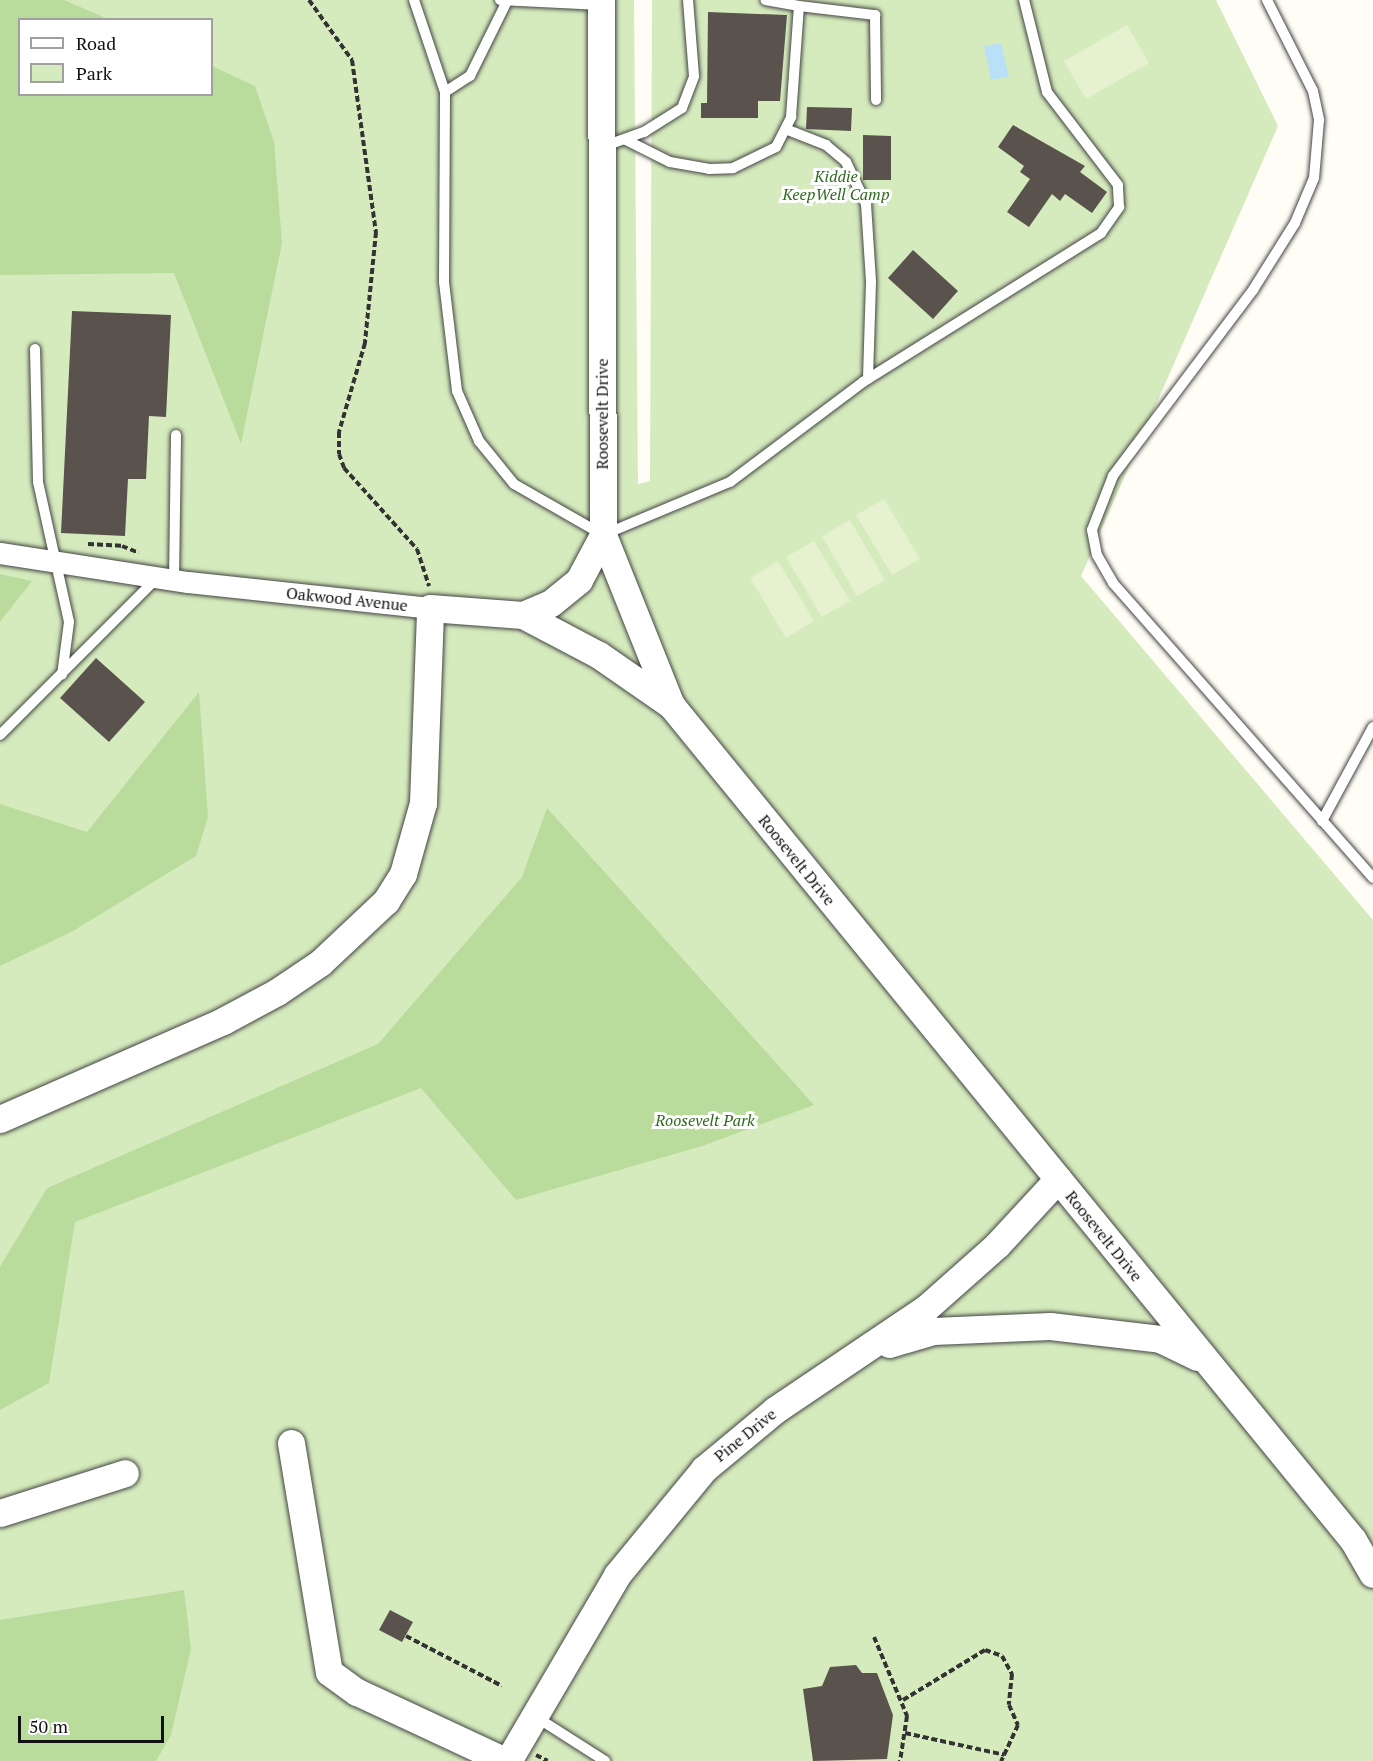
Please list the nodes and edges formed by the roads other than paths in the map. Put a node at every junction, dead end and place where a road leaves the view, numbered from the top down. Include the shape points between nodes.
1 (414, 0) edge
2 (688, 0) edge
3 (766, 0) edge
4 (1024, 0) edge
5 (1267, 0) edge
6 (504, 1) edge
7 (601, 3) edge
8 (799, 6) junction
9 (445, 92) junction
10 (876, 100) dead end
11 (788, 130) junction
12 (614, 144) junction
13 (35, 349) dead end
14 (868, 379) junction
15 (176, 435) dead end
16 (603, 535) junction
17 (0, 553) edge
18 (56, 561) junction
19 (166, 579) junction
20 (429, 596) junction
21 (523, 615) junction
22 (62, 675) junction
23 (670, 705) junction
24 (1373, 727) edge
25 (0, 735) edge
26 (1322, 821) junction
27 (1373, 878) edge
28 (0, 1119) edge
29 (1058, 1179) junction
30 (857, 1357) junction
31 (1206, 1364) junction
32 (291, 1443) dead end
33 (125, 1473) dead end
34 (0, 1513) edge
35 (1373, 1574) edge
36 (533, 1715) junction
37 (506, 1761) edge
38 (605, 1761) edge

1 - 9 lane
2 - 12 lane via 694,48 689,94 667,120
3 - 8 lane
4 - 14 lane via 1047,92 1118,185 1119,207 1101,233
5 - 26 lane via 1313,91 1318,120 1314,178 1295,223 1253,290 1113,476 1092,530 1097,555 1113,583
6 - 7 lane
6 - 9 lane via 470,76
7 - 12 street, Roosevelt Drive
8 - 10 lane via 875,15
8 - 11 lane
9 - 16 lane via 444,282 457,391 479,441 514,484
11 - 12 lane via 776,147 755,160 721,169 670,162
11 - 14 lane via 826,145 846,162 866,204 872,282
12 - 16 street, Roosevelt Drive
13 - 18 lane via 38,482
14 - 16 lane via 730,482
15 - 19 lane
16 - 21 street via 579,580 551,603
16 - 23 street, Roosevelt Drive
17 - 18 street, Oakwood Avenue
18 - 19 street, Oakwood Avenue
18 - 22 lane via 69,622
19 - 20 street, Oakwood Avenue
19 - 22 lane
20 - 21 street, Oakwood Avenue
20 - 28 street via 423,803 403,874 386,901 355,933 277,992 222,1021
21 - 23 street, Oakwood Avenue via 599,655
22 - 25 lane
23 - 29 street, Roosevelt Drive
24 - 26 lane
26 - 27 lane
29 - 30 street, Pine Drive via 965,1275
29 - 31 street, Roosevelt Drive
30 - 31 street via 933,1330 1019,1325 1160,1339
30 - 36 street, Pine Drive via 738,1438 674,1502 598,1603
31 - 35 street, Roosevelt Drive via 1353,1540
32 - 37 street via 329,1672 357,1692
33 - 34 street
36 - 37 street, Pine Drive
36 - 38 lane

